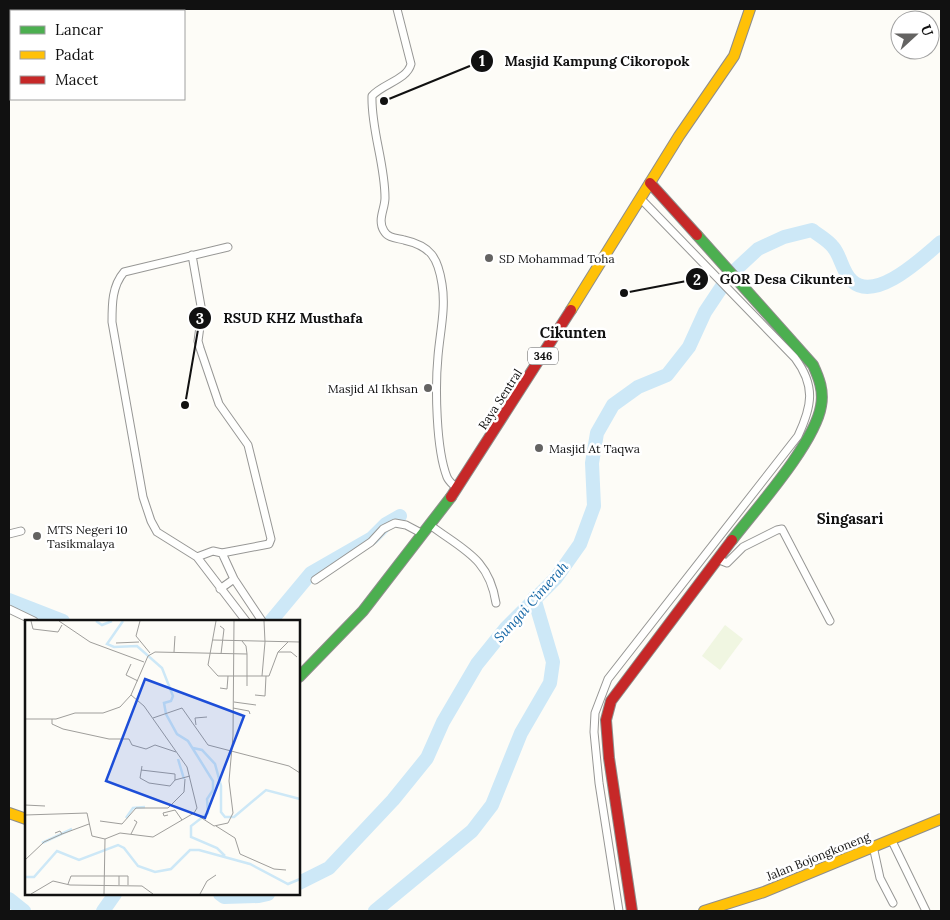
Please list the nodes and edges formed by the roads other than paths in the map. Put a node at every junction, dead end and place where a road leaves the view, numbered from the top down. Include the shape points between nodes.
1 (397, 9) edge
2 (750, 9) edge
3 (650, 183) junction
4 (641, 199) junction
5 (228, 247) dead end
6 (192, 254) junction
7 (736, 278) junction
8 (727, 287) junction
9 (772, 478) junction
10 (456, 489) junction
11 (430, 525) junction
12 (21, 531) dead end
13 (9, 534) edge
14 (423, 534) junction
15 (222, 553) junction
16 (197, 557) junction
17 (717, 558) junction
18 (234, 579) junction
19 (315, 580) dead end
20 (684, 581) junction
21 (220, 589) junction
22 (693, 590) junction
23 (496, 603) dead end
24 (9, 609) edge
25 (32, 620) edge
26 (245, 620) edge
27 (261, 620) edge
28 (830, 621) dead end
29 (300, 674) edge
30 (9, 813) edge
31 (25, 819) edge
32 (941, 820) edge
33 (618, 824) junction
34 (605, 825) junction
35 (891, 839) junction
36 (873, 846) junction
37 (893, 903) dead end
38 (619, 911) edge
39 (632, 911) edge
40 (704, 911) edge
41 (926, 911) edge

1 - 10 street via 410,68 372,96 385,198 381,222 382,229 389,236 428,248 442,282 438,422 447,478
2 - 3 main road, Raya Sentral / 346 via 734,56
3 - 4 main road, Raya Sentral / 346
3 - 7 main road
4 - 8 street
4 - 10 main road, Raya Sentral / 346
5 - 6 street
6 - 15 street via 202,312 198,341 219,404 248,445 271,538 269,544
6 - 16 street via 124,272 117,280 112,322 143,497 151,520 157,532
7 - 8 street
7 - 9 main road via 813,365 823,392 818,421 803,447
8 - 9 street via 803,369 811,398 808,416
9 - 17 main road
9 - 20 street
10 - 11 main road, Raya Sentral / 346
11 - 14 main road, Raya Sentral / 346
11 - 23 street via 486,570
12 - 13 street
14 - 19 street via 396,523 383,529 371,542
14 - 29 main road, Raya Sentral / 346 via 363,611
15 - 16 street via 213,551
15 - 18 street
16 - 21 street
17 - 22 main road
17 - 28 street via 727,563 743,547 782,529
18 - 21 street
18 - 27 street
20 - 22 street
20 - 34 street via 608,679 601,694 594,732
21 - 26 street
22 - 33 main road via 611,701 606,720
24 - 25 street
30 - 31 main road
32 - 35 main road, Jalan Bojongkoneng
33 - 34 street
33 - 39 main road
34 - 38 street
35 - 36 main road, Jalan Bojongkoneng
35 - 41 street
36 - 37 street via 880,878
36 - 40 main road, Jalan Bojongkoneng via 755,895

